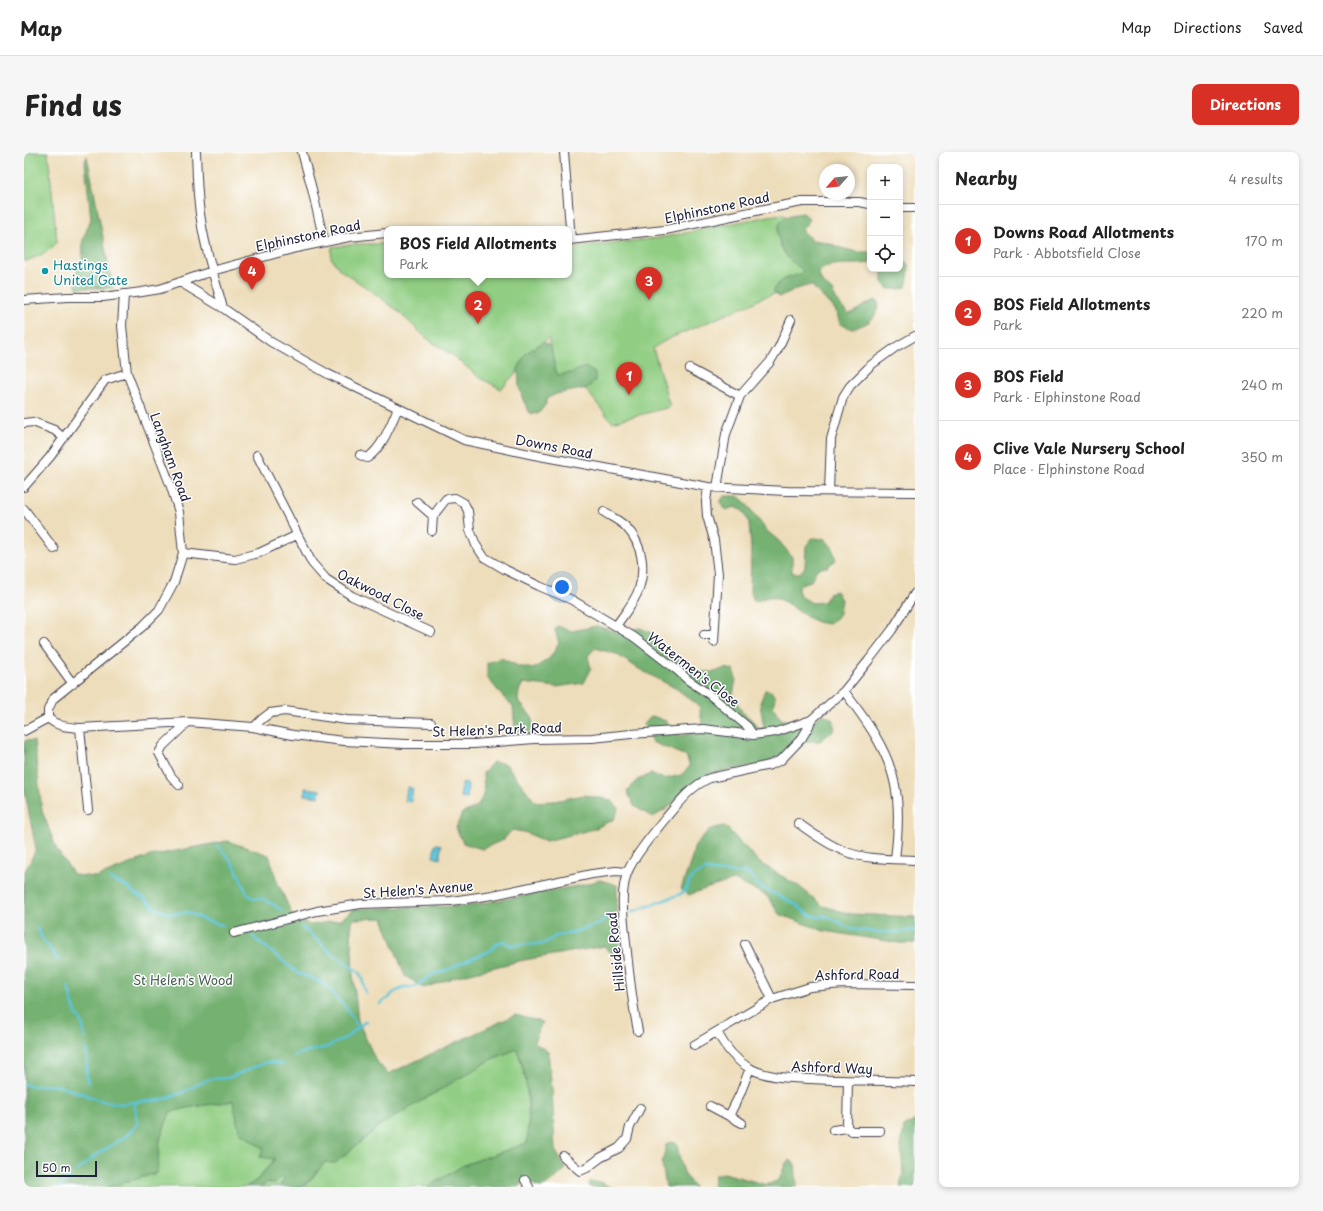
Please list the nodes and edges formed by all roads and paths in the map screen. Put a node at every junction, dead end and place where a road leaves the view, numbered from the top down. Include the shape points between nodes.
1 (196, 152) edge
2 (302, 152) edge
3 (564, 152) edge
4 (867, 203) edge
5 (903, 208) edge
6 (915, 208) edge
7 (569, 226) edge
8 (384, 233) edge
9 (572, 240) edge
10 (324, 241) junction
11 (212, 271) junction
12 (180, 282) junction
13 (124, 294) junction
14 (24, 300) edge
15 (223, 308) junction
16 (791, 320) dead end
17 (915, 336) edge
18 (700, 364) dead end
19 (690, 369) dead end
20 (127, 373) junction
21 (698, 373) junction
22 (740, 396) junction
23 (398, 408) junction
24 (24, 423) edge
25 (64, 438) junction
26 (257, 455) dead end
27 (360, 455) dead end
28 (24, 487) edge
29 (708, 487) junction
30 (717, 488) junction
31 (829, 491) junction
32 (915, 492) edge
33 (417, 502) dead end
34 (24, 509) edge
35 (604, 512) dead end
36 (433, 516) junction
37 (432, 531) dead end
38 (297, 535) junction
39 (54, 548) dead end
40 (183, 553) junction
41 (915, 593) edge
42 (616, 626) junction
43 (431, 632) dead end
44 (704, 635) dead end
45 (44, 644) dead end
46 (73, 684) junction
47 (844, 691) junction
48 (48, 718) junction
49 (811, 720) junction
50 (188, 722) junction
51 (431, 723) dead end
52 (254, 727) junction
53 (80, 728) junction
54 (24, 731) edge
55 (753, 735) junction
56 (179, 785) dead end
57 (88, 810) dead end
58 (798, 824) dead end
59 (896, 859) junction
60 (915, 860) edge
61 (628, 872) junction
62 (234, 933) dead end
63 (745, 944) dead end
64 (915, 985) edge
65 (772, 999) junction
66 (638, 1031) dead end
67 (716, 1032) junction
68 (694, 1045) dead end
69 (750, 1068) junction
70 (848, 1081) junction
71 (915, 1082) edge
72 (710, 1106) dead end
73 (640, 1108) dead end
74 (729, 1116) junction
75 (742, 1122) dead end
76 (847, 1128) junction
77 (833, 1130) dead end
78 (880, 1131) dead end
79 (563, 1156) dead end

1 - 11 street via 196,185
2 - 10 street
3 - 7 street
4 - 9 street, Elphinstone Road via 802,202 665,230
5 - 6 street
8 - 10 street, Elphinstone Road
10 - 11 street, Elphinstone Road
11 - 12 street, Elphinstone Road
11 - 15 street
12 - 13 street, Elphinstone Road via 160,289
12 - 15 street, Downs Road
13 - 14 street, Elphinstone Road
13 - 20 street, Langham Road via 122,326
15 - 23 street, Downs Road via 271,342 328,374
16 - 22 street via 770,362
17 - 31 street via 870,365 843,397 831,439
18 - 21 street
19 - 21 street
20 - 25 street via 105,380
20 - 40 street, Langham Road via 179,512
21 - 22 street
22 - 30 street via 726,434
23 - 27 street via 374,453 367,458
23 - 29 street, Downs Road via 464,440
24 - 25 street via 34,422 54,430
25 - 28 street
26 - 38 street, Oakwood Close
29 - 30 street, Downs Road
29 - 44 street via 707,516 714,540 718,574 717,614 714,638
30 - 31 street, Downs Road
31 - 32 street, Downs Road
33 - 36 street
34 - 39 street
35 - 42 street via 627,528 636,541 642,558 643,571 639,589
36 - 37 street
36 - 42 street, Watermen's Close via 446,499 455,498 464,503 468,511 470,530 476,546 484,557 572,600
38 - 40 street via 259,553 234,559
38 - 43 street, Oakwood Close via 312,563 326,579 352,596
40 - 46 street, Langham Road via 174,582 159,610
41 - 47 street, St Helen's Park Road via 887,636
42 - 55 street, Watermen's Close via 710,694 748,727
45 - 46 street
46 - 48 street, Langham Road via 53,699 48,710
47 - 49 street, St Helen's Park Road
47 - 59 street via 870,726 886,755 895,785 898,811
48 - 53 street, St Helen's Park Road via 54,724
48 - 54 street
49 - 55 street, St Helen's Park Road via 776,732
49 - 61 street via 802,738 781,760 770,765 710,778 693,787 652,835
50 - 52 street, St Helen's Park Road
50 - 53 street, St Helen's Park Road
50 - 56 street via 163,746 160,753 171,776
51 - 52 street via 347,720 285,712 270,713
52 - 55 street, St Helen's Park Road via 344,741 406,744 474,744 703,729
53 - 57 street
58 - 59 street via 845,852
59 - 60 street
61 - 62 street, St Helen's Avenue via 592,874 493,895 451,901 361,904 317,911
61 - 66 street, Hillside Road via 622,902 623,918 632,1005
63 - 65 street
64 - 65 street, Ashford Road via 836,984 810,988
65 - 67 street, Ashford Road
67 - 68 street, Ashford Road
67 - 69 street, Ashford Way via 726,1049
69 - 70 street, Ashford Way via 770,1076
69 - 74 street
70 - 71 street, Ashford Way
70 - 76 street
72 - 74 street
73 - 79 street via 627,1139 619,1148 587,1168 580,1171
74 - 75 street
76 - 77 street
76 - 78 street via 852,1131

